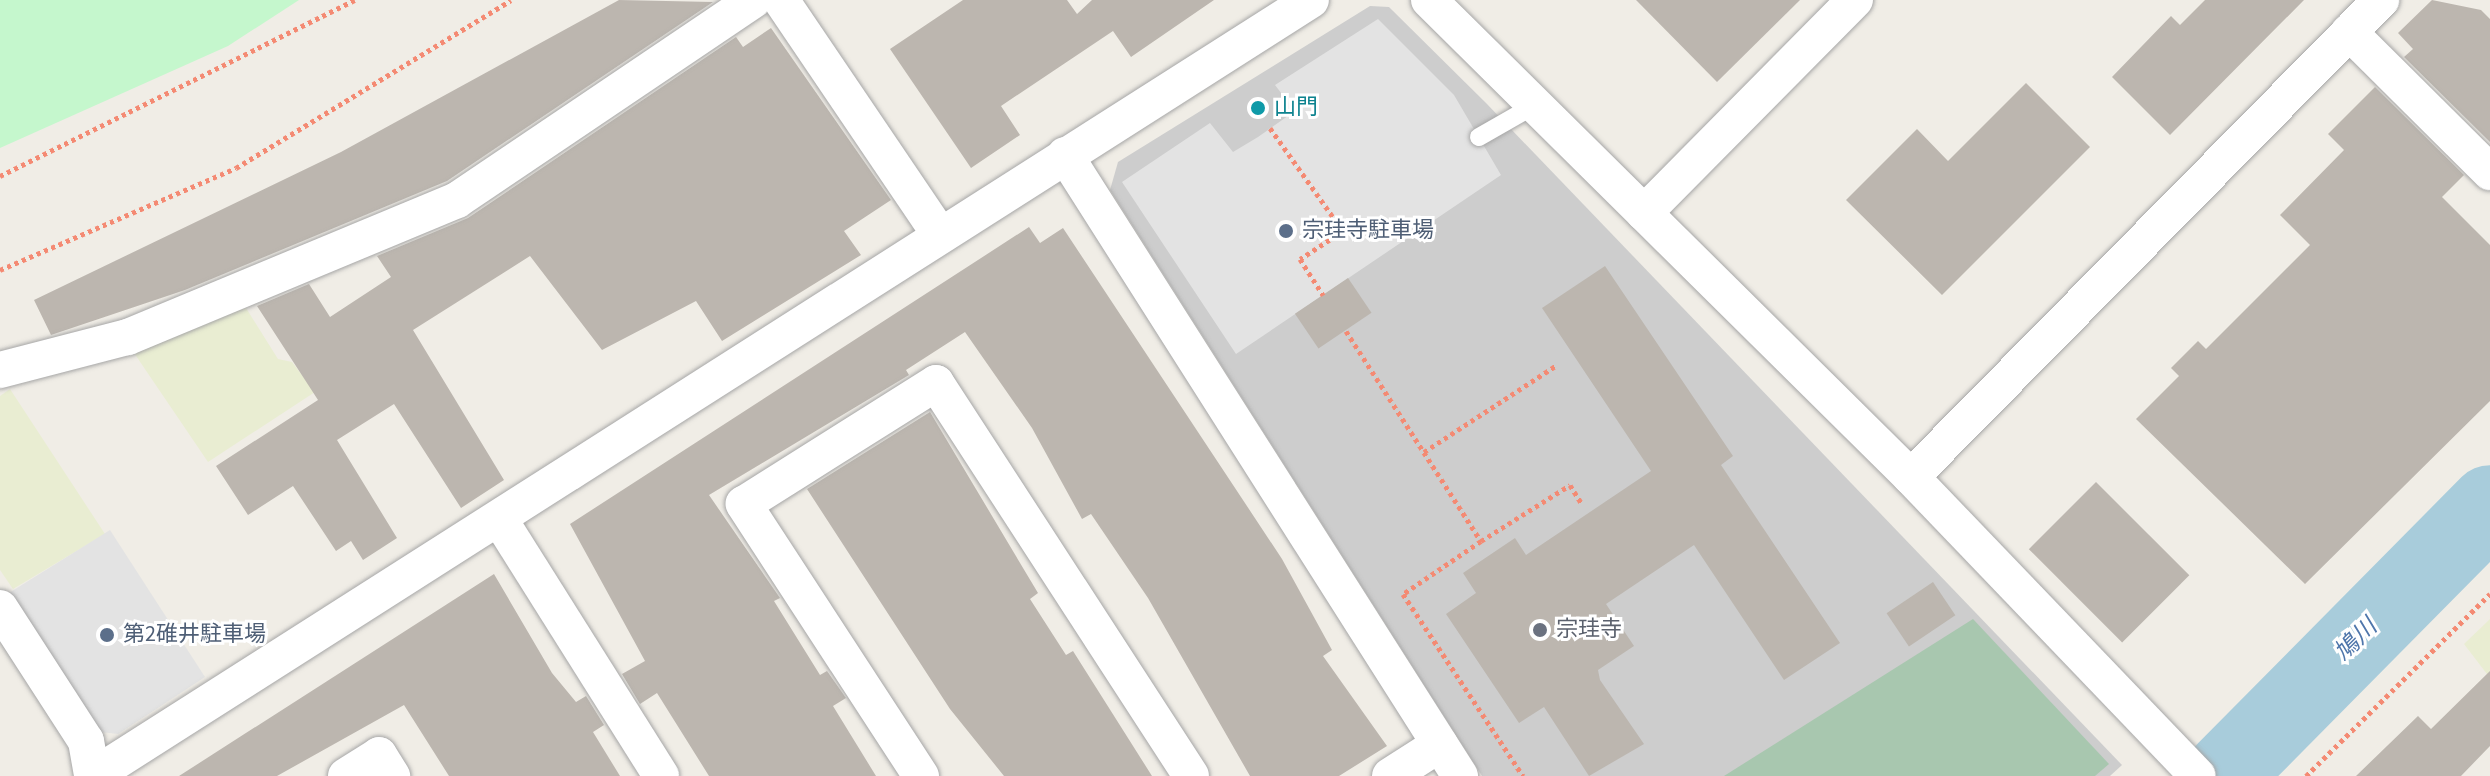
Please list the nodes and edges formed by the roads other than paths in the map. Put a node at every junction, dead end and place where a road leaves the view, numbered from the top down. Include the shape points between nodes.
1 (753, 0) edge
2 (781, 0) edge
3 (1311, 0) edge
4 (1429, 0) edge
5 (1855, 0) edge
6 (2381, 0) edge
7 (2349, 32) junction
8 (1535, 105) junction
9 (1479, 137) dead end
10 (1065, 155) junction
11 (2490, 172) edge
12 (1644, 213) junction
13 (940, 235) junction
14 (0, 370) edge
15 (1911, 477) junction
16 (500, 520) junction
17 (0, 608) edge
18 (1440, 744) junction
19 (2187, 765) edge
20 (92, 776) edge
21 (346, 776) edge
22 (392, 776) edge
23 (661, 776) edge
24 (921, 776) edge
25 (1191, 776) edge
26 (1390, 776) edge
27 (1460, 776) edge

1 - 14 street via 457,200 128,337
2 - 13 street
3 - 10 street
4 - 8 street
5 - 12 street
6 - 7 street
7 - 11 street
7 - 15 street
8 - 9 lane
8 - 12 street
10 - 13 street
10 - 18 street
12 - 15 street
13 - 16 street
15 - 19 street
16 - 20 street
16 - 23 street
17 - 20 street via 86,741
18 - 26 street
18 - 27 street
21 - 22 street via 379,755
24 - 25 street via 744,504 936,383

